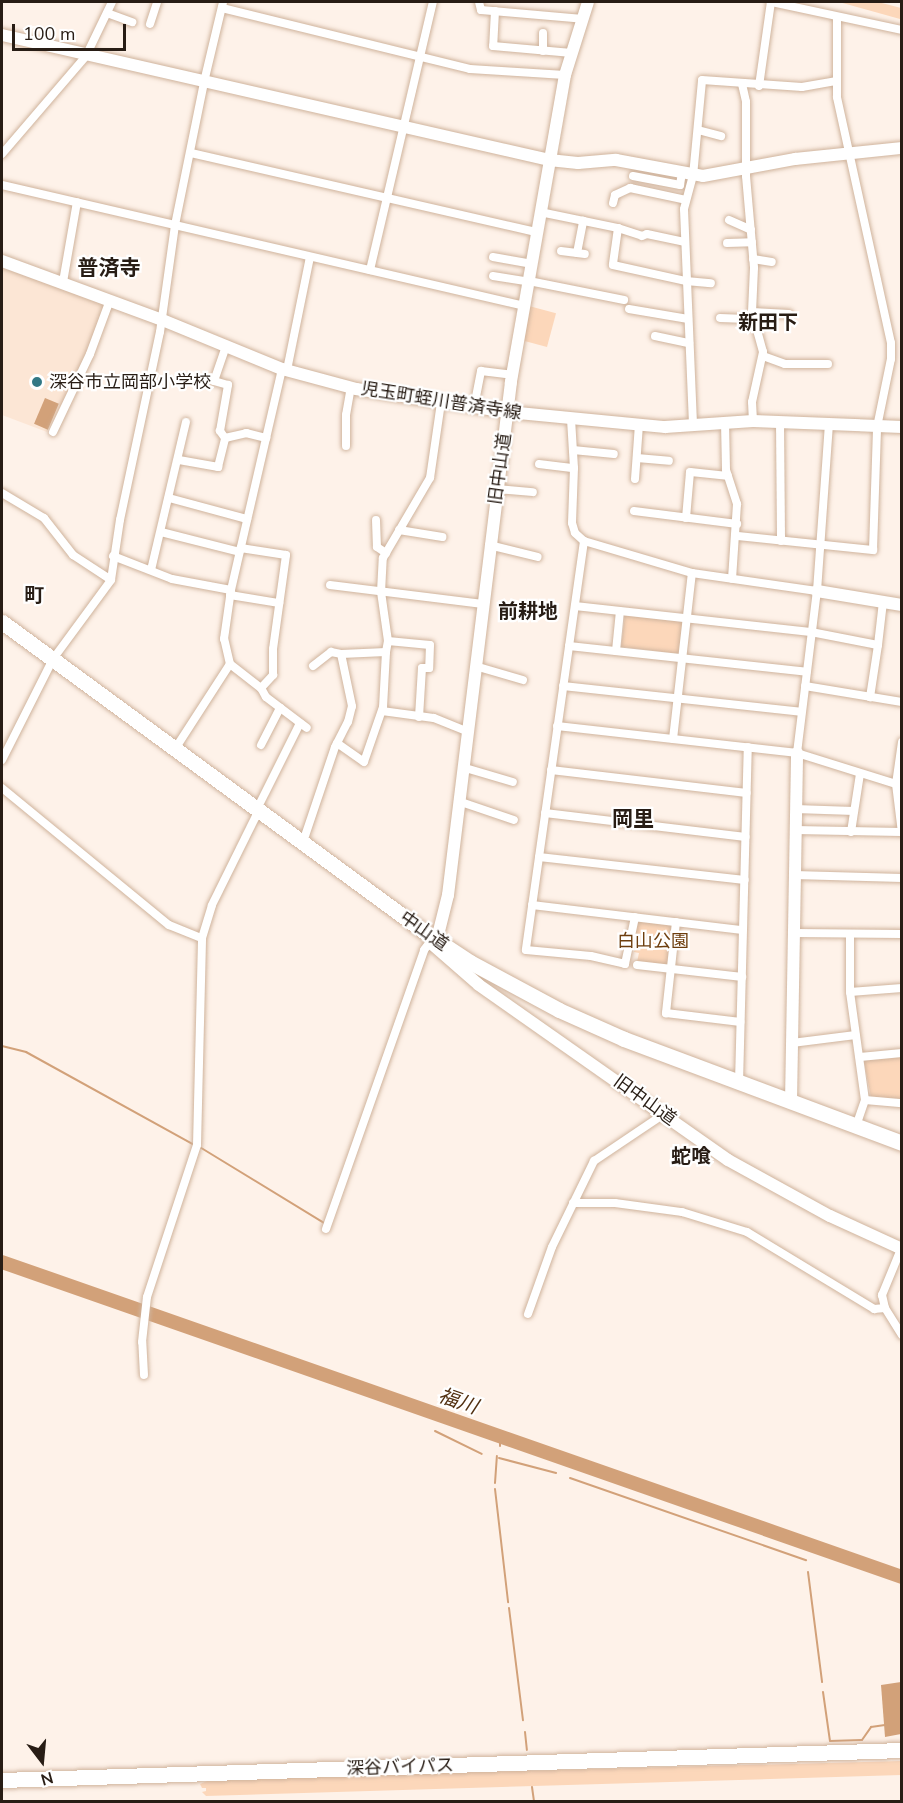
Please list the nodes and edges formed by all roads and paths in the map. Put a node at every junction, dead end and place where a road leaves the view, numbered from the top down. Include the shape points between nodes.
1 (112, 2) edge
2 (157, 2) edge
3 (433, 2) edge
4 (479, 2) edge
5 (588, 2) edge
6 (222, 5) edge
7 (495, 11) junction
8 (107, 13) junction
9 (837, 18) junction
10 (583, 19) junction
11 (132, 22) dead end
12 (150, 24) dead end
13 (902, 30) edge
14 (543, 33) dead end
15 (2, 35) edge
16 (543, 51) junction
17 (572, 53) junction
18 (86, 56) junction
19 (421, 56) junction
20 (565, 75) junction
21 (835, 81) junction
22 (204, 82) junction
23 (742, 84) junction
24 (759, 86) junction
25 (404, 128) junction
26 (698, 130) junction
27 (721, 136) dead end
28 (902, 148) edge
29 (191, 153) junction
30 (2, 154) edge
31 (850, 155) junction
32 (549, 160) junction
33 (746, 166) junction
34 (687, 175) junction
35 (633, 176) dead end
36 (2, 184) edge
37 (387, 198) junction
38 (686, 200) junction
39 (77, 202) junction
40 (613, 203) dead end
41 (540, 212) junction
42 (729, 220) dead end
43 (583, 221) junction
44 (175, 225) junction
45 (618, 228) junction
46 (751, 230) junction
47 (537, 232) junction
48 (684, 242) junction
49 (752, 242) junction
50 (727, 243) dead end
51 (561, 251) dead end
52 (310, 257) junction
53 (493, 257) dead end
54 (753, 259) junction
55 (2, 261) edge
56 (772, 262) dead end
57 (532, 264) junction
58 (370, 270) junction
59 (493, 276) dead end
60 (686, 281) junction
61 (63, 282) junction
62 (529, 282) junction
63 (711, 283) dead end
64 (110, 300) junction
65 (624, 300) dead end
66 (525, 306) junction
67 (629, 309) dead end
68 (789, 314) dead end
69 (753, 315) junction
70 (720, 318) dead end
71 (160, 319) junction
72 (688, 319) junction
73 (655, 336) dead end
74 (689, 343) junction
75 (226, 346) junction
76 (763, 356) junction
77 (828, 364) dead end
78 (284, 370) junction
79 (512, 375) junction
80 (351, 387) junction
81 (441, 403) junction
82 (474, 407) junction
83 (508, 412) junction
84 (571, 418) junction
85 (753, 421) junction
86 (186, 422) dead end
87 (725, 422) junction
88 (780, 422) junction
89 (693, 424) junction
90 (829, 424) junction
91 (639, 425) junction
92 (877, 427) junction
93 (902, 427) edge
94 (53, 432) dead end
95 (225, 438) junction
96 (266, 438) junction
97 (346, 446) dead end
98 (573, 450) junction
99 (614, 454) dead end
100 (637, 458) junction
101 (179, 460) junction
102 (669, 461) dead end
103 (539, 464) dead end
104 (574, 468) junction
105 (728, 476) junction
106 (635, 479) dead end
107 (497, 489) junction
108 (533, 492) dead end
109 (2, 493) edge
110 (169, 498) junction
111 (634, 512) dead end
112 (686, 518) junction
113 (247, 519) junction
114 (376, 520) dead end
115 (737, 524) junction
116 (399, 530) junction
117 (161, 532) junction
118 (736, 536) junction
119 (442, 537) dead end
120 (584, 541) junction
121 (781, 541) junction
122 (489, 545) junction
123 (821, 546) junction
124 (240, 550) junction
125 (386, 553) junction
126 (113, 556) junction
127 (538, 557) dead end
128 (151, 570) junction
129 (692, 573) junction
130 (732, 579) junction
131 (111, 580) junction
132 (330, 585) dead end
133 (817, 591) junction
134 (231, 592) junction
135 (381, 592) junction
136 (883, 602) junction
137 (279, 603) junction
138 (483, 604) junction
139 (902, 605) edge
140 (575, 606) junction
141 (620, 611) junction
142 (687, 618) junction
143 (2, 622) edge
144 (811, 632) junction
145 (388, 641) junction
146 (878, 645) junction
147 (569, 646) junction
148 (616, 651) junction
149 (386, 652) junction
150 (341, 654) junction
151 (682, 658) junction
152 (53, 659) junction
153 (230, 664) junction
154 (313, 666) dead end
155 (475, 666) junction
156 (807, 672) junction
157 (523, 680) dead end
158 (563, 686) junction
159 (805, 686) junction
160 (261, 688) junction
161 (870, 697) junction
162 (678, 699) junction
163 (902, 702) edge
164 (280, 708) junction
165 (382, 711) junction
166 (801, 712) junction
167 (419, 717) junction
168 (557, 726) junction
169 (467, 731) junction
170 (673, 739) junction
171 (902, 742) edge
172 (337, 743) junction
173 (261, 745) dead end
174 (748, 747) junction
175 (175, 749) junction
176 (797, 753) junction
177 (2, 760) edge
178 (462, 767) junction
179 (551, 770) junction
180 (860, 774) junction
181 (513, 782) dead end
182 (899, 785) edge
183 (2, 788) edge
184 (747, 793) junction
185 (458, 801) junction
186 (258, 809) junction
187 (795, 809) junction
188 (854, 811) junction
189 (545, 813) junction
190 (514, 820) dead end
191 (795, 830) junction
192 (851, 832) junction
193 (901, 833) edge
194 (746, 837) junction
195 (303, 842) junction
196 (539, 857) junction
197 (794, 875) junction
198 (902, 878) edge
199 (745, 880) junction
200 (532, 906) junction
201 (635, 917) junction
202 (676, 922) junction
203 (743, 930) junction
204 (794, 933) junction
205 (850, 934) junction
206 (902, 934) edge
207 (202, 938) junction
208 (433, 938) junction
209 (637, 965) dead end
210 (671, 970) junction
211 (490, 973) junction
212 (742, 977) junction
213 (902, 988) edge
214 (490, 991) junction
215 (850, 992) junction
216 (740, 1022) junction
217 (856, 1035) junction
218 (792, 1043) junction
219 (902, 1053) edge
220 (860, 1057) junction
221 (739, 1083) junction
222 (865, 1100) junction
223 (791, 1102) junction
224 (902, 1103) edge
225 (664, 1114) junction
226 (856, 1126) junction
227 (902, 1143) edge
228 (573, 1203) junction
229 (326, 1229) dead end
230 (901, 1249) edge
231 (885, 1308) junction
232 (528, 1314) dead end
233 (902, 1335) edge
234 (144, 1376) dead end
235 (902, 1748) edge
236 (798, 1755) junction
237 (902, 1756) edge
238 (2, 1780) edge

1 - 8 street
2 - 12 street
3 - 19 street
4 - 7 street via 481,10
5 - 10 street, 旧中山道
6 - 19 street
6 - 22 street
7 - 10 street
7 - 16 street via 493,46
8 - 11 street
8 - 18 street
9 - 13 street
9 - 21 street
9 - 24 street via 771,2
10 - 17 street, 旧中山道
14 - 16 street
15 - 18 street
16 - 17 street
17 - 20 street, 旧中山道
18 - 22 street
18 - 30 street
19 - 20 street via 470,69
19 - 25 street
20 - 32 street, 旧中山道
21 - 24 street via 802,87
21 - 31 street
22 - 25 street
22 - 29 street
23 - 24 street
23 - 26 street via 702,80
23 - 33 street via 746,102
25 - 32 street
25 - 37 street
26 - 27 street
26 - 34 street
28 - 31 street
29 - 37 street
29 - 44 street
31 - 33 street
31 - 92 street via 891,343
32 - 34 street via 616,160
32 - 41 street, 旧中山道
33 - 34 street
33 - 46 street
34 - 35 street via 680,185
34 - 38 street
36 - 39 street
37 - 47 street
37 - 58 street
38 - 40 street via 630,188 615,195
38 - 48 street
39 - 44 street
39 - 61 street
41 - 43 street
41 - 47 street, 旧中山道
42 - 46 street
43 - 45 street
43 - 51 street via 581,254
44 - 52 street
44 - 71 street
45 - 48 street
45 - 60 street via 613,265
46 - 49 street
47 - 57 street, 旧中山道
48 - 60 street
49 - 50 street
49 - 54 street
52 - 58 street
52 - 78 street
53 - 57 street
54 - 56 street
54 - 69 street
55 - 61 street, 児玉町蛭川普済寺線
57 - 62 street, 旧中山道
58 - 66 street
59 - 62 street
60 - 63 street
60 - 72 street
61 - 64 street, 児玉町蛭川普済寺線
62 - 65 street
62 - 66 street, 旧中山道
64 - 71 street, 児玉町蛭川普済寺線
64 - 94 street via 90,354
66 - 79 street, 旧中山道
67 - 72 street
68 - 69 street
69 - 70 street
69 - 76 street
71 - 75 street, 児玉町蛭川普済寺線
71 - 126 street
72 - 74 street
73 - 74 street
74 - 89 street
75 - 78 street, 児玉町蛭川普済寺線
75 - 95 street via 214,381 228,385 220,431
76 - 77 street via 785,364
76 - 85 street via 752,402
78 - 80 street, 児玉町蛭川普済寺線
78 - 96 street
79 - 82 street via 481,371
79 - 83 street, 旧中山道
80 - 81 street, 児玉町蛭川普済寺線
80 - 97 street via 345,415
81 - 82 street, 児玉町蛭川普済寺線
81 - 116 street via 430,478
82 - 83 street, 児玉町蛭川普済寺線
83 - 84 street, 児玉町蛭川普済寺線
83 - 107 street, 旧中山道
84 - 91 street, 児玉町蛭川普済寺線
84 - 98 street
85 - 87 street, 児玉町蛭川普済寺線
85 - 88 street, 児玉町蛭川普済寺線
86 - 101 street
87 - 89 street, 児玉町蛭川普済寺線
87 - 105 street
88 - 90 street, 児玉町蛭川普済寺線
88 - 121 street
89 - 91 street, 児玉町蛭川普済寺線
90 - 92 street, 児玉町蛭川普済寺線
90 - 123 street
91 - 100 street
92 - 93 street, 児玉町蛭川普済寺線
92 - 123 street via 873,550
95 - 96 street via 246,433
95 - 101 street via 218,467
96 - 113 street
98 - 99 street
98 - 104 street
100 - 102 street
100 - 106 street
101 - 110 street
103 - 104 street
104 - 120 street via 572,523 575,533
105 - 112 street via 690,472
105 - 115 street via 737,504
107 - 108 street
107 - 122 street, 旧中山道
109 - 131 street via 44,518 73,555
110 - 113 street
110 - 117 street
111 - 112 street
112 - 115 street
113 - 124 street
114 - 125 street via 377,547
115 - 118 street
116 - 119 street
116 - 125 street
117 - 124 street
117 - 128 street
118 - 121 street
118 - 130 street
120 - 129 street
120 - 140 street
121 - 123 street
122 - 127 street
122 - 138 street, 旧中山道
123 - 133 street
124 - 134 street
124 - 137 street via 286,555
125 - 135 street
126 - 128 street
126 - 131 street
128 - 134 street via 172,579
129 - 130 street
129 - 142 street
130 - 133 street
131 - 152 street
132 - 135 street
133 - 136 street
133 - 144 street
134 - 137 street
134 - 153 street via 224,639
135 - 138 street
135 - 145 street
136 - 139 street
136 - 146 street
137 - 160 street via 273,675
138 - 155 street, 旧中山道
140 - 141 street
140 - 147 street
141 - 142 street
141 - 148 street
142 - 144 street
142 - 151 street
143 - 152 highway, 中山道
144 - 146 street
144 - 156 street
145 - 149 street
145 - 167 street via 430,645 429,668 422,668
146 - 161 street
147 - 148 street
147 - 158 street
148 - 151 street
149 - 150 street
149 - 165 street
150 - 154 street via 331,652
150 - 172 street via 352,706
151 - 156 street
151 - 162 street
152 - 175 highway, 中山道
152 - 177 street
153 - 160 street
153 - 175 street
155 - 157 street
155 - 169 street, 旧中山道
156 - 159 street
158 - 162 street
158 - 168 street
159 - 161 street
159 - 166 street
160 - 164 street
161 - 163 street
162 - 166 street
162 - 170 street
164 - 173 street
164 - 186 street via 303,725
165 - 167 street
165 - 172 street via 364,762
166 - 176 street
167 - 169 street via 434,718
168 - 170 street
168 - 179 street
169 - 178 street, 旧中山道
170 - 174 street
171 - 182 street
172 - 195 street
174 - 176 street
174 - 184 street
175 - 186 highway, 中山道
176 - 180 street
176 - 187 street
178 - 181 street
178 - 185 street, 旧中山道
179 - 184 street
179 - 189 street
180 - 182 street
180 - 188 street
182 - 193 street
183 - 207 street via 169,925
184 - 194 street
185 - 190 street
185 - 208 street, 旧中山道 via 448,895 439,932
186 - 195 highway, 中山道
186 - 207 street via 212,905
187 - 188 street
187 - 191 street
188 - 192 street
189 - 194 street
189 - 196 street
191 - 192 street
191 - 197 street
192 - 193 street
194 - 199 street
195 - 208 highway, 中山道
196 - 199 street
196 - 200 street
197 - 198 street
197 - 204 street
199 - 203 street
200 - 201 street
200 - 201 street via 526,950 591,956 625,964
201 - 202 street
202 - 203 street
202 - 210 street
203 - 212 street
204 - 205 street
204 - 218 street
205 - 206 street
205 - 215 street
207 - 234 street via 197,1145 147,1297 142,1342
208 - 211 highway, 中山道
208 - 214 street, 旧中山道 via 434,948
208 - 229 street via 424,950
209 - 210 street
210 - 212 street
210 - 216 street via 666,1013
211 - 214 street
211 - 221 highway, 中山道 via 624,1039
212 - 216 street
213 - 215 street
214 - 225 street, 旧中山道
215 - 217 street
216 - 221 street
217 - 218 street
217 - 220 street
218 - 223 street
219 - 220 street
220 - 222 street
221 - 223 highway, 中山道
222 - 224 street
222 - 226 street
223 - 226 highway, 中山道
225 - 228 street via 599,1156
225 - 230 street, 旧中山道 via 728,1160 830,1216
226 - 227 highway, 中山道
228 - 231 street via 615,1203 673,1211 747,1232 874,1309
228 - 232 street via 552,1246
230 - 231 street via 882,1295
231 - 233 street
235 - 236 highway, 深谷バイパス
236 - 237 highway, 深谷バイパス
236 - 238 highway, 深谷バイパス

